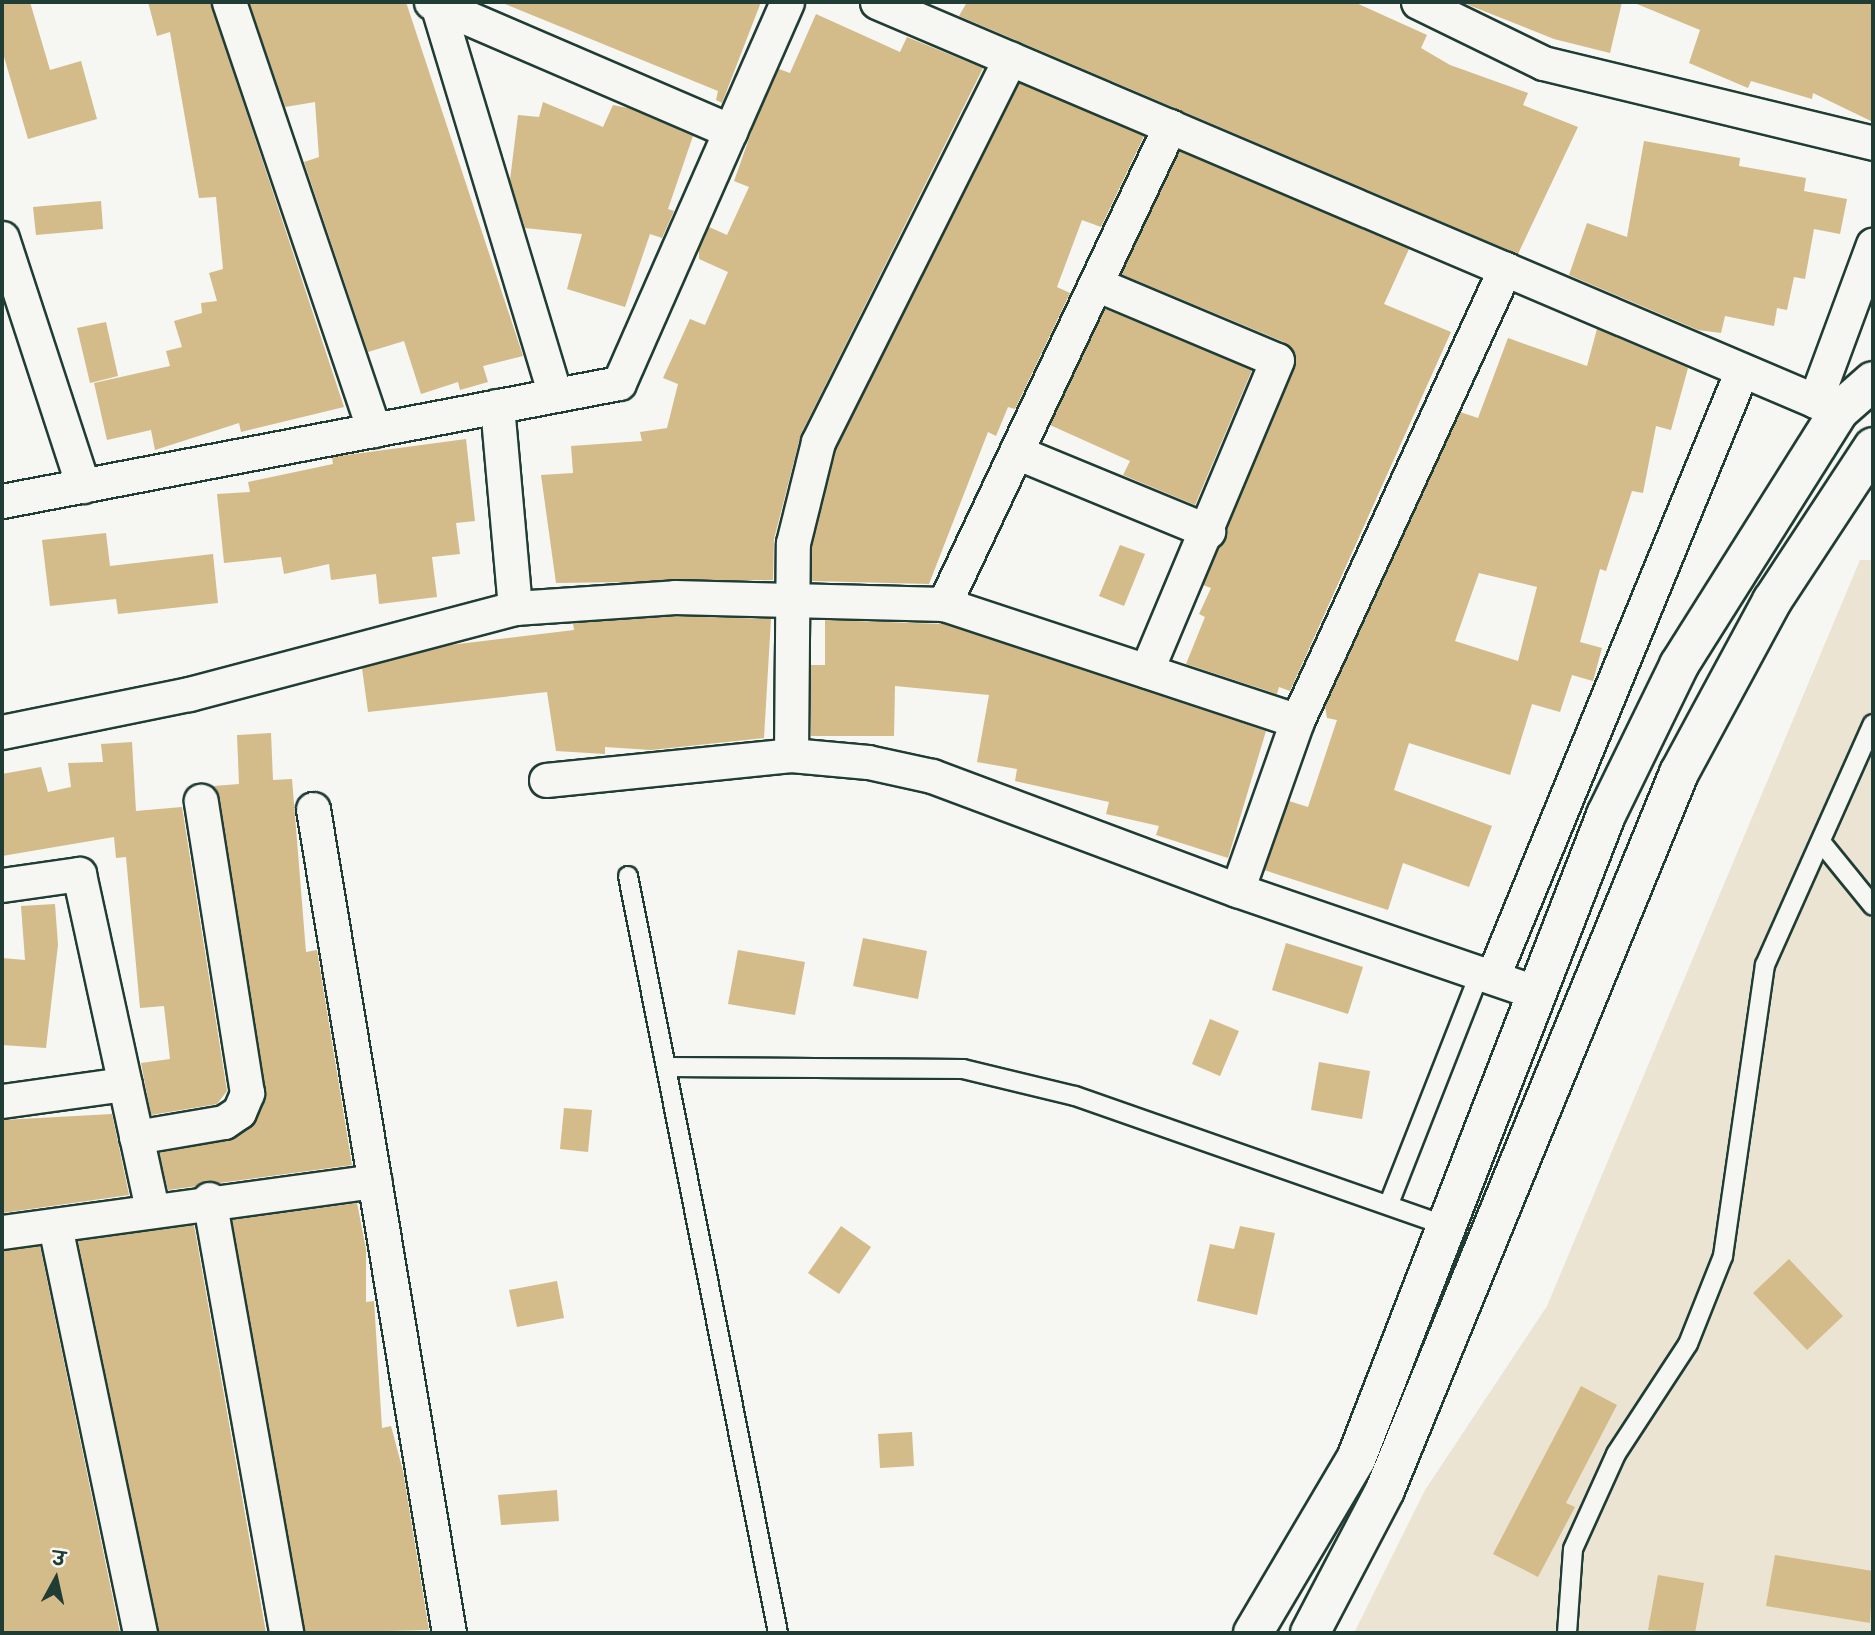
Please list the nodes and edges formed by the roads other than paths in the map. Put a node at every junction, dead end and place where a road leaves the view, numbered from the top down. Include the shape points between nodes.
1 (229, 2) edge
2 (787, 2) edge
3 (877, 2) edge
4 (1418, 2) edge
5 (434, 3) edge
6 (1010, 58) junction
7 (1170, 126) junction
8 (730, 131) junction
9 (1873, 144) edge
10 (2, 238) edge
11 (1873, 244) edge
12 (1505, 269) junction
13 (8, 280) edge
14 (1096, 284) junction
15 (1742, 370) junction
16 (1873, 380) edge
17 (555, 395) junction
18 (497, 406) junction
19 (1827, 406) junction
20 (374, 430) junction
21 (1873, 447) edge
22 (1016, 452) junction
23 (83, 486) junction
24 (2, 501) edge
25 (1208, 531) junction
26 (790, 603) junction
27 (944, 604) junction
28 (515, 608) junction
29 (1146, 671) junction
30 (1297, 720) junction
31 (1873, 724) edge
32 (2, 732) edge
33 (791, 755) junction
34 (546, 780) dead end
35 (201, 801) dead end
36 (313, 809) dead end
37 (1821, 842) junction
38 (628, 876) dead end
39 (2, 885) edge
40 (1237, 890) junction
41 (1873, 906) edge
42 (1486, 974) junction
43 (1537, 993) junction
44 (668, 1068) junction
45 (125, 1084) junction
46 (2, 1101) edge
47 (136, 1137) junction
48 (375, 1181) junction
49 (209, 1199) junction
50 (1390, 1201) junction
51 (152, 1209) junction
52 (55, 1226) junction
53 (1446, 1226) junction
54 (2, 1232) edge
55 (140, 1633) edge
56 (286, 1633) edge
57 (449, 1633) edge
58 (778, 1633) edge
59 (1253, 1633) edge
60 (1310, 1633) edge
61 (1567, 1633) edge

1 - 20 street
2 - 8 street
3 - 6 street
4 - 9 street via 1543,63
5 - 8 street
5 - 17 street
6 - 7 street
6 - 26 street via 818,442 793,542
7 - 12 street
7 - 14 street
8 - 17 street via 619,383
10 - 13 street
11 - 19 street
12 - 15 street
12 - 30 street
13 - 23 street
14 - 22 street
14 - 25 street via 1277,360
15 - 19 street
15 - 42 street
16 - 19 main road
17 - 18 street
18 - 20 street
18 - 28 street
19 - 43 main road via 1679,665 1606,815
20 - 23 street
21 - 60 main road via 1772,601 1679,773 1385,1490
22 - 25 street
22 - 27 street
23 - 24 street
25 - 29 street
26 - 27 street
26 - 28 street via 675,597
26 - 33 street
27 - 29 street
28 - 32 street via 189,694
29 - 30 street
30 - 40 street
31 - 37 lane
33 - 34 street
33 - 40 street via 932,776
35 - 47 street via 247,1093 239,1112 224,1122
36 - 48 street
37 - 41 lane
37 - 61 lane via 1765,965 1723,1256 1688,1343 1616,1454 1573,1549
38 - 44 lane
39 - 45 street via 79,874
40 - 42 street
42 - 43 street
42 - 50 lane
43 - 53 main road
44 - 50 lane via 963,1069 1074,1096
44 - 58 lane
45 - 46 street
45 - 47 street
47 - 51 street
48 - 49 street
48 - 57 street
49 - 51 street
49 - 56 street
50 - 53 lane
51 - 52 street
52 - 54 street
52 - 55 street
53 - 59 main road via 1356,1459

